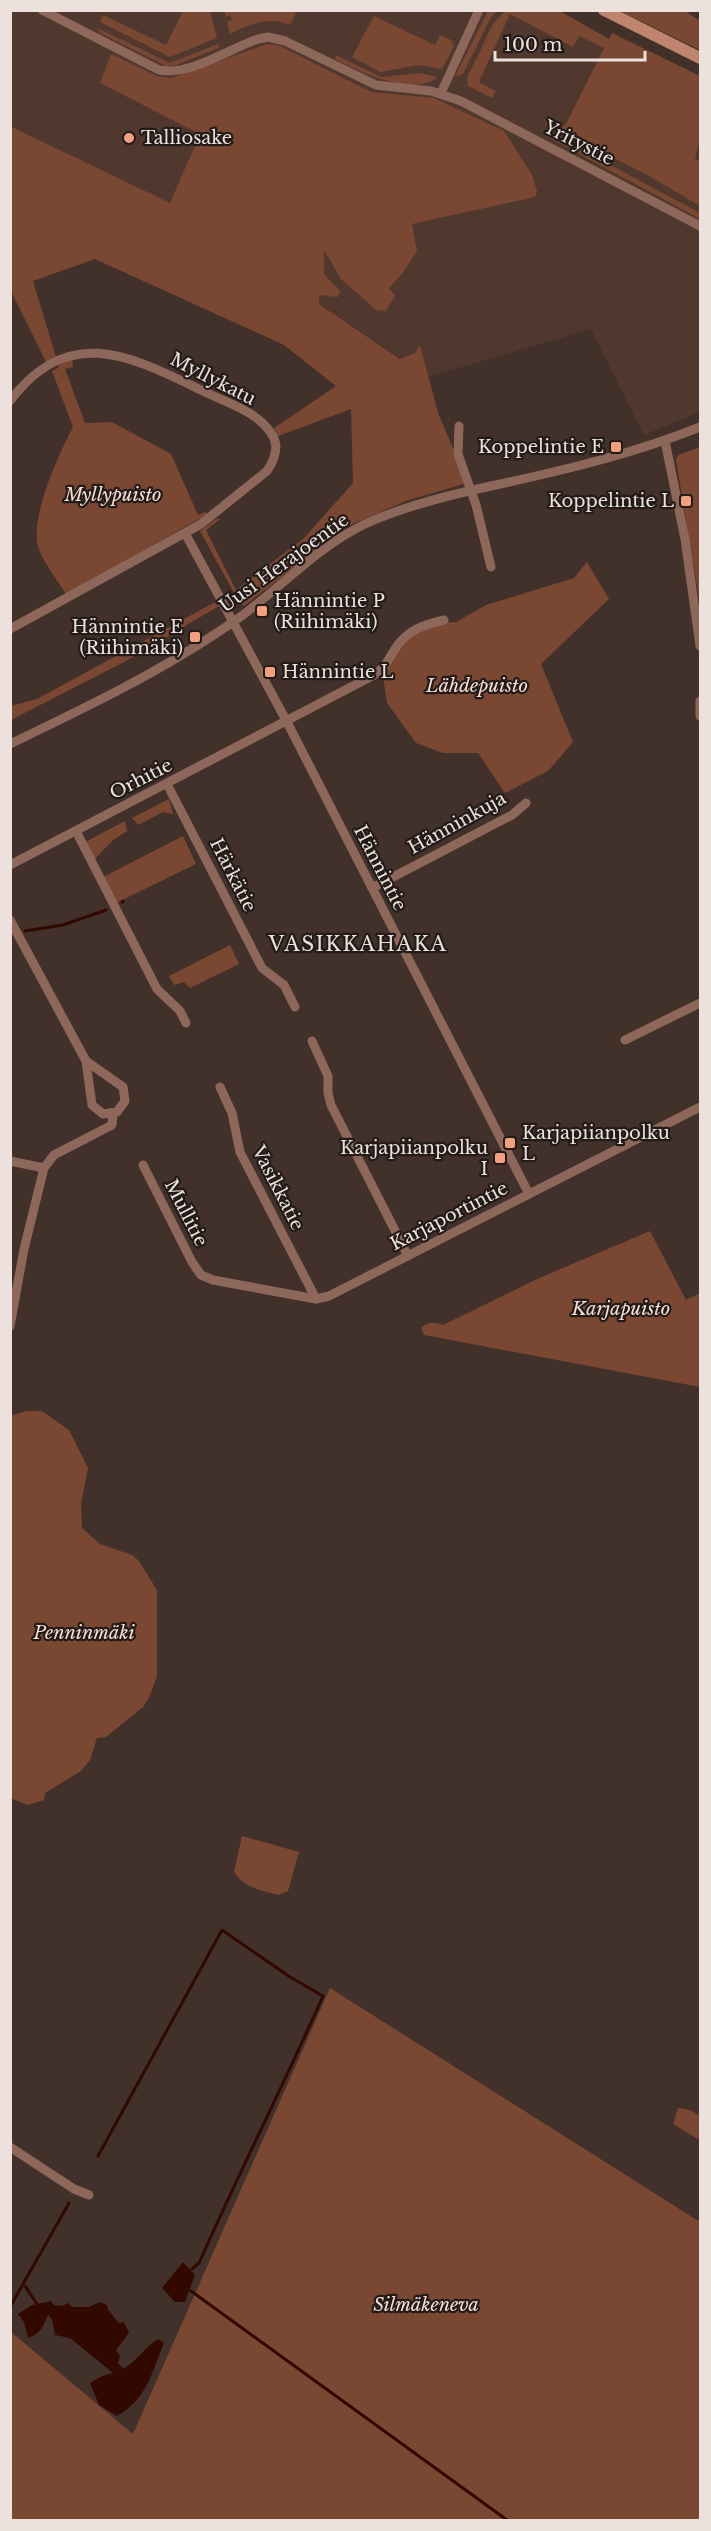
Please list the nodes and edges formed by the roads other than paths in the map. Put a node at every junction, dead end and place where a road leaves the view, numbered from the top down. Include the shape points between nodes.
1 (42, 10) edge
2 (604, 10) edge
3 (479, 11) edge
4 (700, 58) edge
5 (441, 93) junction
6 (700, 226) edge
7 (10, 401) edge
8 (459, 426) dead end
9 (700, 427) edge
10 (665, 441) junction
11 (469, 489) junction
12 (185, 533) junction
13 (492, 567) dead end
14 (444, 620) dead end
15 (233, 622) junction
16 (10, 629) edge
17 (700, 646) edge
18 (700, 702) edge
19 (700, 716) edge
20 (287, 722) junction
21 (10, 744) edge
22 (168, 784) junction
23 (526, 802) dead end
24 (76, 831) junction
25 (10, 865) edge
26 (372, 888) junction
27 (10, 920) edge
28 (700, 1003) edge
29 (295, 1007) dead end
30 (186, 1023) dead end
31 (626, 1040) dead end
32 (312, 1041) dead end
33 (86, 1061) junction
34 (220, 1088) dead end
35 (700, 1107) edge
36 (113, 1113) junction
37 (10, 1161) edge
38 (143, 1165) dead end
39 (44, 1168) junction
40 (529, 1194) junction
41 (408, 1256) junction
42 (316, 1299) junction
43 (10, 1326) edge
44 (10, 2147) edge
45 (89, 2195) dead end

1 - 5 street, Yritystie via 159,70 176,71 268,37 290,43 376,85
2 - 4 street
3 - 5 street
5 - 6 street, Yritystie
7 - 12 street, Myllykatu via 27,381 53,363 104,353 147,364 233,405 265,425 275,441 271,465 218,512
8 - 11 street via 458,453
9 - 10 street, Uusi Herajoentie
10 - 11 street, Uusi Herajoentie
10 - 17 street via 685,539
11 - 13 street
11 - 15 street, Uusi Herajoentie via 396,512 344,536
12 - 15 street
12 - 16 street, Myllykatu
14 - 20 street, Orhitie via 410,631 382,670
15 - 20 street, Hännintie
15 - 21 street, Uusi Herajoentie via 173,660
18 - 19 street
20 - 22 street, Orhitie
20 - 26 street, Hännintie
22 - 24 street, Orhitie
22 - 29 street, Härkätie via 262,968 284,985
23 - 26 street, Hänninkuja via 512,815
24 - 25 street, Orhitie
24 - 30 street via 157,988 180,1011
26 - 40 street, Hännintie
27 - 33 street
28 - 31 street
32 - 41 street via 328,1077 331,1105
33 - 36 street via 92,1105 99,1113
33 - 36 street via 123,1087 125,1101
34 - 42 street, Vasikkatie via 232,1113 240,1152
35 - 40 street, Karjaportintie
36 - 39 street via 112,1125 54,1155
37 - 39 street
38 - 42 street, Mullitie via 201,1275
39 - 43 street
40 - 41 street, Karjaportintie
41 - 42 street, Karjaportintie
44 - 45 street

